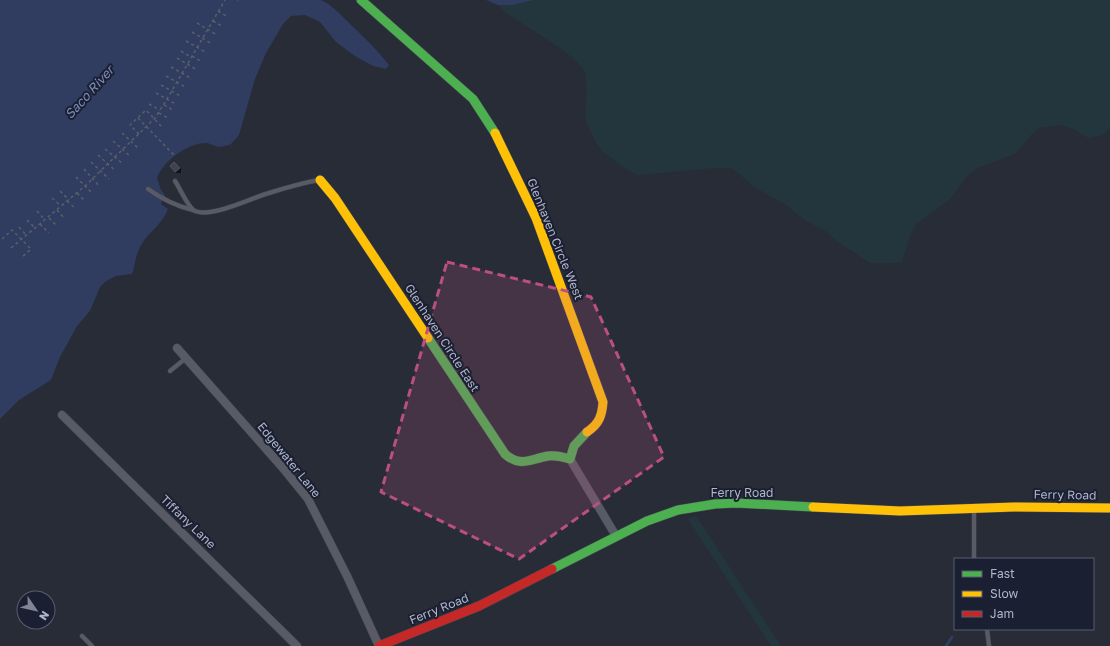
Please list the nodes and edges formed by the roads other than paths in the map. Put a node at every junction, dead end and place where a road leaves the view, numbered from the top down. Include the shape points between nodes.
1 (361, 0) edge
2 (320, 180) joint
3 (175, 181) dead end
4 (148, 189) dead end
5 (195, 211) junction
6 (177, 348) dead end
7 (186, 358) junction
8 (170, 371) dead end
9 (62, 415) dead end
10 (570, 459) junction
11 (974, 508) junction
12 (1110, 508) edge
13 (616, 536) junction
14 (974, 558) edge
15 (986, 630) edge
16 (82, 636) dead end
17 (92, 646) edge
18 (297, 646) edge
19 (379, 646) edge
20 (989, 646) edge

1 - 10 street, Glenhaven Circle West via 473,99 494,132 528,200 604,408 593,429 574,445
2 - 5 lane via 269,193 219,211
2 - 10 street, Glenhaven Circle East via 335,198 505,454 520,463 554,456
3 - 5 lane via 190,208
4 - 5 lane via 163,200
6 - 7 street, Edgewater Lane
7 - 8 lane
7 - 19 street, Edgewater Lane via 305,495 347,576
9 - 18 street, Tiffany Lane
10 - 13 street
11 - 12 street, Ferry Road
11 - 13 street, Ferry Road via 900,511 736,503 702,505 647,521
11 - 14 lane
13 - 19 street, Ferry Road via 479,606
15 - 20 lane
16 - 17 lane

